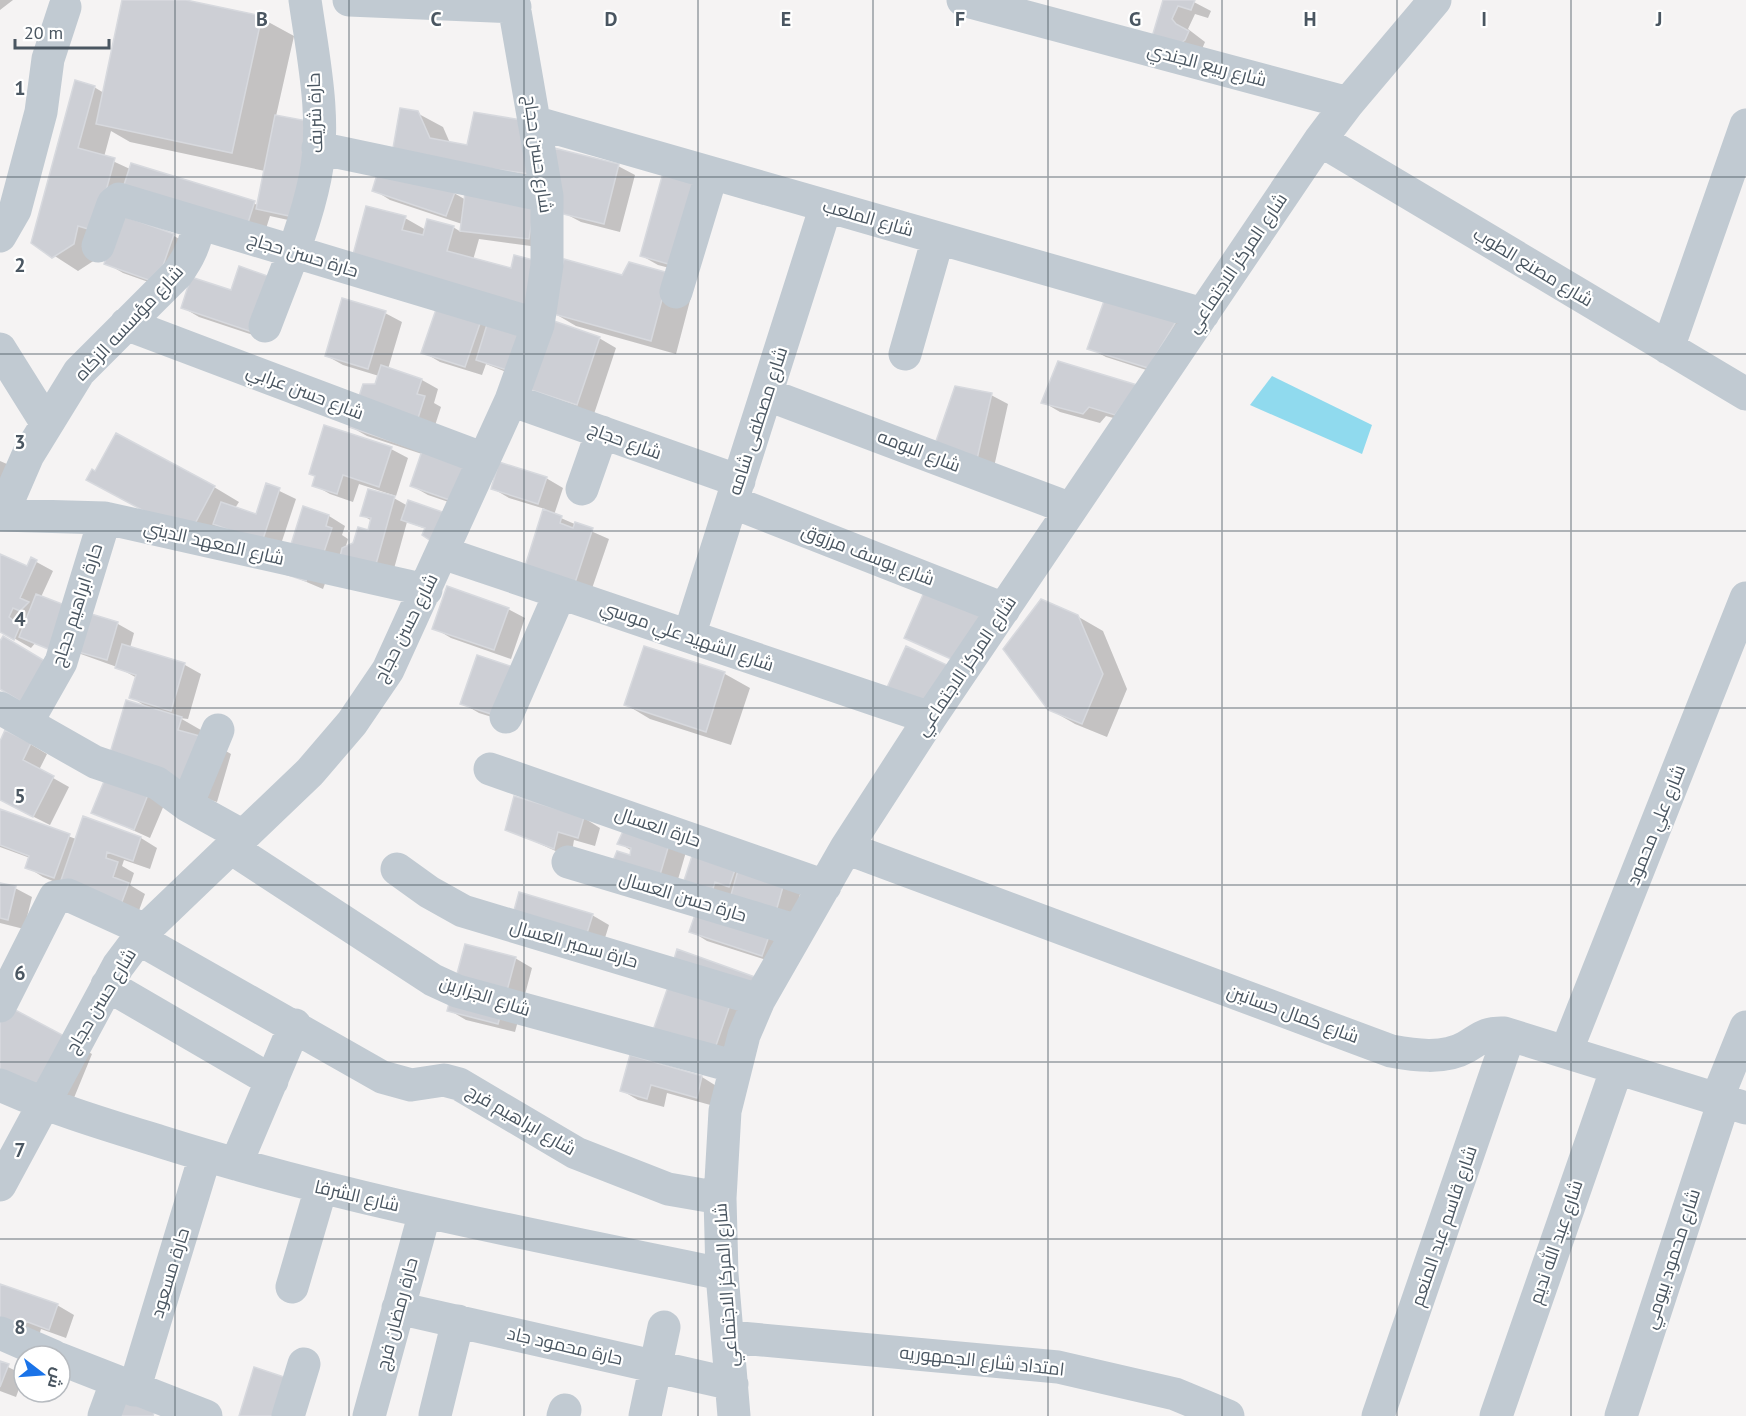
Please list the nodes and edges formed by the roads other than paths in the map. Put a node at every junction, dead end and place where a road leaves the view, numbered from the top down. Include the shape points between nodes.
1 (305, 0) edge
2 (361, 0) edge
3 (963, 0) edge
4 (1425, 2) edge
5 (514, 4) edge
6 (65, 7) dead end
7 (1348, 103) junction
8 (534, 122) junction
9 (1746, 125) edge
10 (1320, 140) junction
11 (318, 148) junction
12 (712, 173) junction
13 (547, 196) junction
14 (826, 206) junction
15 (199, 224) junction
16 (0, 236) edge
17 (938, 238) junction
18 (98, 246) dead end
19 (292, 252) junction
20 (676, 292) dead end
21 (1203, 314) junction
22 (126, 324) junction
23 (538, 325) junction
24 (265, 326) dead end
25 (1668, 348) junction
26 (0, 349) edge
27 (905, 354) dead end
28 (766, 394) junction
29 (1746, 394) edge
30 (511, 400) junction
31 (47, 424) junction
32 (602, 432) junction
33 (484, 459) junction
34 (582, 489) dead end
35 (735, 491) junction
36 (1071, 508) junction
37 (1, 515) edge
38 (105, 518) junction
39 (443, 553) junction
40 (426, 590) junction
41 (560, 593) junction
42 (1746, 598) edge
43 (1004, 609) junction
44 (689, 636) junction
45 (506, 717) dead end
46 (9, 718) edge
47 (930, 718) junction
48 (222, 737) dead end
49 (490, 769) dead end
50 (187, 805) junction
51 (237, 842) junction
52 (846, 848) junction
53 (568, 862) dead end
54 (397, 869) dead end
55 (825, 886) junction
56 (798, 931) junction
57 (142, 935) junction
58 (107, 985) junction
59 (759, 1000) junction
60 (0, 1006) edge
61 (295, 1025) junction
62 (1746, 1027) edge
63 (1509, 1035) junction
64 (1566, 1052) junction
65 (735, 1067) junction
66 (1617, 1068) junction
67 (272, 1081) junction
68 (0, 1085) edge
69 (1729, 1103) edge
70 (43, 1104) junction
71 (205, 1156) junction
72 (236, 1164) junction
73 (0, 1185) edge
74 (321, 1188) junction
75 (720, 1198) junction
76 (424, 1212) junction
77 (722, 1274) junction
78 (292, 1287) dead end
79 (399, 1308) junction
80 (458, 1321) junction
81 (664, 1327) dead end
82 (0, 1333) edge
83 (729, 1337) junction
84 (25, 1344) edge
85 (72, 1364) edge
86 (304, 1364) dead end
87 (656, 1366) junction
88 (732, 1384) junction
89 (125, 1387) junction
90 (435, 1415) edge
91 (104, 1416) edge
92 (206, 1416) edge
93 (288, 1416) edge
94 (369, 1416) edge
95 (645, 1416) edge
96 (734, 1416) edge
97 (1228, 1416) edge
98 (1378, 1416) edge
99 (1496, 1416) edge
100 (1621, 1416) edge

1 - 11 street, حارة شريف via 316,89
2 - 5 street
3 - 7 street, شارع ربيع الجندي
4 - 7 street, شارع المركز الاجتماعي
5 - 8 street, شارع حسن حجاج
6 - 16 street via 48,59 41,112 15,210
7 - 10 street, شارع المركز الاجتماعي
8 - 12 street, شارع الملعب
8 - 13 street, شارع حسن حجاج
9 - 25 street
10 - 21 street, شارع المركز الاجتماعي
10 - 25 street, شارع مصنع الطوب
11 - 13 street
11 - 19 street, حارة شريف via 315,178
12 - 14 street, شارع الملعب
12 - 20 street
13 - 23 street, شارع حسن حجاج via 547,265
14 - 17 street, شارع الملعب
14 - 28 street, شارع مصطفى شامه
15 - 18 street, حارة حسن حجاج via 119,199 113,204
15 - 19 street, حارة حسن حجاج
15 - 22 street, شارع مؤسسه الزكاه via 188,260
17 - 21 street, شارع الملعب
17 - 27 street
19 - 23 street, حارة حسن حجاج
19 - 24 street, حارة شريف
21 - 36 street, شارع المركز الاجتماعي
22 - 31 street, شارع مؤسسه الزكاه via 79,372
22 - 33 street, شارع حسن عرابي
23 - 30 street, شارع حسن حجاج
25 - 29 street, شارع مصنع الطوب
26 - 31 street
28 - 35 street, شارع مصطفى شامه
28 - 36 street, شارع البومه
30 - 32 street, شارع حجاج
30 - 33 street, شارع حسن حجاج
31 - 37 street, شارع مؤسسه الزكاه
32 - 34 street
32 - 35 street, شارع حجاج
33 - 39 street, شارع حسن حجاج
35 - 43 street, شارع يوسف مرزوق
35 - 44 street, شارع مصطفى شامه
36 - 43 street, شارع المركز الاجتماعي
37 - 38 street, شارع المعهد الديني
38 - 40 street, شارع المعهد الديني
38 - 46 street, حارة ابراهيم حجاج via 61,662
39 - 40 street, شارع حسن حجاج
39 - 41 street, شارع الشهيد علي موسي
40 - 51 street, شارع حسن حجاج via 388,670 352,723 310,772
41 - 44 street, شارع الشهيد علي موسي
41 - 45 street
42 - 64 street, شارع علي محمود
43 - 47 street, شارع المركز الاجتماعي
44 - 47 street, شارع الشهيد علي موسي
46 - 50 street, شارع الجزارين via 95,762 157,783
47 - 52 street, شارع المركز الاجتماعي
48 - 50 street
49 - 55 street, حارة العسال
50 - 51 street, شارع الجزارين
51 - 57 street, شارع حسن حجاج
51 - 65 street, شارع الجزارين via 433,980 457,991
52 - 55 street, شارع المركز الاجتماعي
52 - 63 street, شارع كمال حسانين via 1391,1051 1441,1054 1466,1048 1482,1035
53 - 56 street, حارة حسن العسال
54 - 59 street, حارة سمير العسال via 464,911
55 - 56 street, شارع المركز الاجتماعي
56 - 59 street, شارع المركز الاجتماعي
57 - 58 street, شارع حسن حجاج
57 - 60 street, شارع ابراهيم فرج via 68,895 55,897
57 - 61 street, شارع ابراهيم فرج
58 - 67 street
58 - 70 street, شارع حسن حجاج
59 - 65 street, شارع المركز الاجتماعي
61 - 67 street
61 - 75 street, شارع ابراهيم فرج via 382,1077 411,1085 444,1080 459,1084 576,1153 668,1189
62 - 69 street, شارع محمود بيومي
63 - 64 street, شارع كمال حسانين
63 - 98 street, شارع قاسم عبد المنعم
64 - 66 street, شارع كمال حسانين
65 - 75 street, شارع المركز الاجتماعي via 725,1111
66 - 69 street, شارع كمال حسانين
66 - 99 street, شارع عبد الله نديم
67 - 72 street
68 - 70 street, شارع الشرفا
69 - 100 street, شارع محمود بيومي
70 - 71 street, شارع الشرفا
70 - 73 street, شارع حسن حجاج
71 - 72 street, شارع الشرفا
71 - 89 street, حارة مسعود
72 - 74 street, شارع الشرفا
74 - 76 street, شارع الشرفا
74 - 78 street
75 - 77 street, شارع المركز الاجتماعي
76 - 77 street, شارع الشرفا
76 - 79 street, حارة رمضان فرج
77 - 83 street, شارع المركز الاجتماعي
79 - 80 street, حارة محمود جاد
79 - 94 street, حارة رمضان فرج
80 - 87 street, حارة محمود جاد
80 - 90 street
81 - 87 street
82 - 84 street
83 - 88 street, شارع المركز الاجتماعي
83 - 97 street, امتداد شارع الجمهوريه via 1058,1367 1175,1394
85 - 89 street
86 - 93 street
87 - 88 street, حارة محمود جاد
87 - 95 street
88 - 96 street, شارع المركز الاجتماعي
89 - 91 street, حارة مسعود
89 - 92 street

